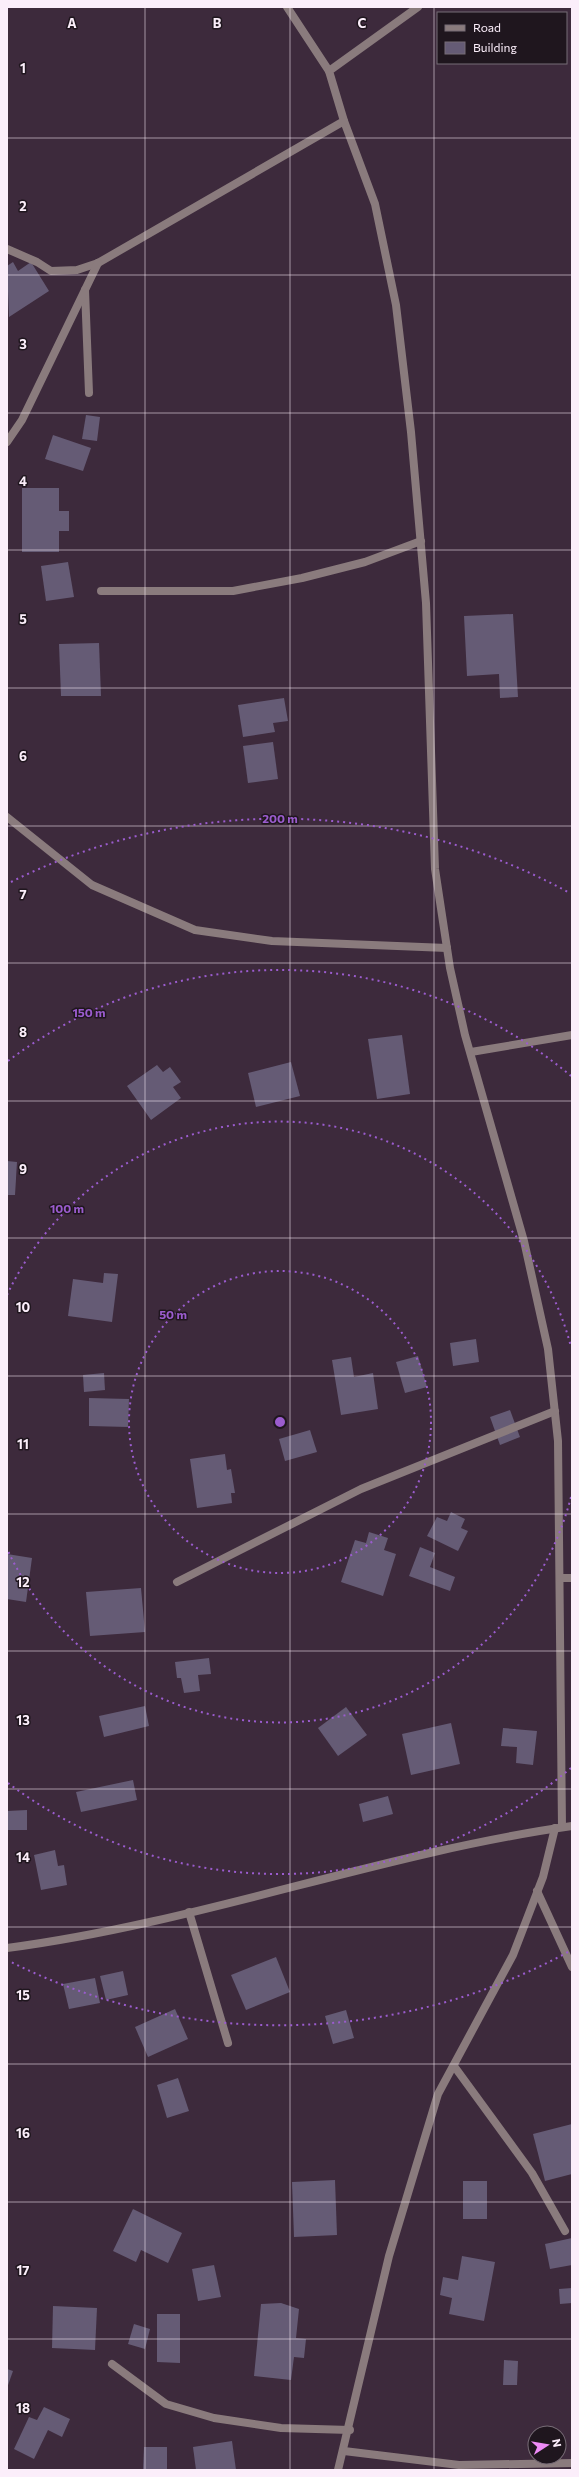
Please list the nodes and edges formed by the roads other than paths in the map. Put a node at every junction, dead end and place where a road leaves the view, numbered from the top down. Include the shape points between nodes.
1 (287, 7) edge
2 (418, 7) edge
3 (329, 71) junction
4 (344, 120) junction
5 (7, 249) edge
6 (98, 263) junction
7 (85, 290) junction
8 (89, 393) dead end
9 (7, 442) edge
10 (420, 541) junction
11 (101, 591) dead end
12 (7, 817) edge
13 (447, 948) junction
14 (572, 1035) edge
15 (471, 1052) junction
16 (555, 1411) junction
17 (560, 1578) junction
18 (572, 1578) edge
19 (177, 1582) dead end
20 (572, 1826) edge
21 (558, 1828) junction
22 (537, 1891) junction
23 (189, 1912) junction
24 (7, 1948) edge
25 (572, 1966) edge
26 (228, 2043) dead end
27 (454, 2066) junction
28 (565, 2231) dead end
29 (112, 2364) dead end
30 (350, 2430) junction
31 (344, 2451) junction
32 (572, 2463) edge
33 (338, 2470) edge

1 - 3 street
2 - 3 street
3 - 4 street
4 - 6 street
4 - 10 street via 375,204 396,305 411,432
5 - 6 street via 51,271 77,270
6 - 7 street
7 - 8 street
7 - 9 street via 22,420
10 - 11 street via 365,562 302,578 233,591
10 - 13 street via 426,602 435,869
12 - 13 street via 92,885 195,930 272,941
13 - 15 street
14 - 15 street
15 - 16 street via 524,1241 548,1349
16 - 17 street via 558,1441
16 - 19 street via 361,1489
17 - 18 street
17 - 21 street
20 - 21 street
21 - 22 street
21 - 23 street via 494,1839 309,1881
22 - 25 street
22 - 27 street via 513,1955
23 - 24 street via 54,1942
23 - 26 street
27 - 28 street via 532,2173
27 - 30 street via 438,2094 389,2256
29 - 30 street via 166,2404 214,2418 281,2428
30 - 31 street
31 - 32 street via 459,2465
31 - 33 street

